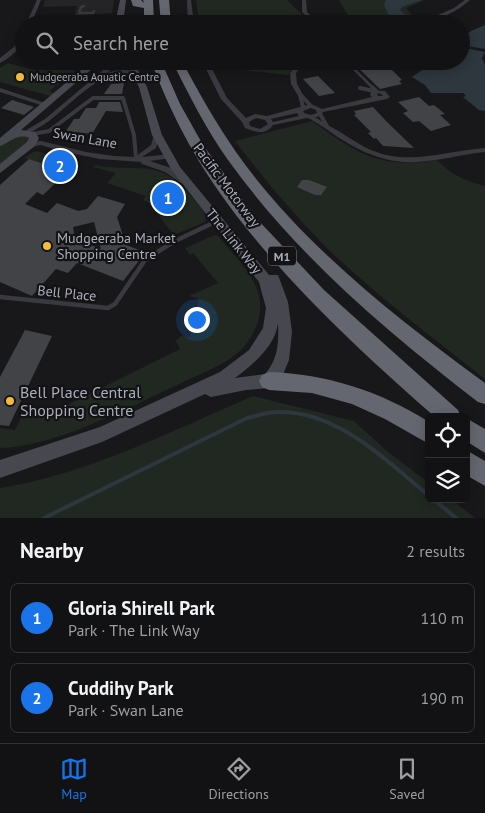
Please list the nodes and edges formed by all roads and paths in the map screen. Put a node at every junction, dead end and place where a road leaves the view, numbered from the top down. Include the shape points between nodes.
1 (39, 0) edge
2 (123, 0) edge
3 (136, 0) edge
4 (164, 0) edge
5 (188, 0) edge
6 (304, 0) edge
7 (468, 0) edge
8 (148, 3) edge
9 (84, 6) dead end
10 (94, 11) dead end
11 (32, 15) edge
12 (121, 15) edge
13 (165, 15) edge
14 (190, 15) edge
15 (308, 15) edge
16 (442, 15) edge
17 (15, 48) edge
18 (0, 61) edge
19 (87, 70) edge
20 (104, 70) edge
21 (108, 70) edge
22 (112, 70) edge
23 (135, 70) edge
24 (137, 70) edge
25 (160, 70) edge
26 (182, 70) edge
27 (210, 70) edge
28 (296, 70) edge
29 (354, 70) edge
30 (138, 76) junction
31 (96, 80) junction
32 (360, 88) dead end
33 (0, 90) edge
34 (299, 93) junction
35 (375, 94) junction
36 (46, 104) junction
37 (301, 108) junction
38 (317, 109) junction
39 (309, 117) junction
40 (248, 119) junction
41 (47, 120) junction
42 (269, 121) junction
43 (327, 127) junction
44 (30, 135) junction
45 (157, 135) junction
46 (4, 140) edge
47 (485, 150) edge
48 (81, 152) junction
49 (169, 153) junction
50 (137, 158) junction
51 (0, 170) edge
52 (184, 181) junction
53 (221, 222) junction
54 (0, 297) edge
55 (268, 381) junction
56 (186, 395) junction
57 (485, 395) edge
58 (447, 413) edge
59 (470, 431) edge
60 (425, 432) edge
61 (485, 442) edge
62 (36, 458) junction
63 (0, 461) edge
64 (470, 464) edge
65 (0, 469) edge
66 (485, 475) edge

1 - 11 street
2 - 12 main road
3 - 8 highway via 136,4
4 - 13 highway
5 - 14 street
6 - 15 street
7 - 16 street
9 - 10 lane via 80,7 80,13
17 - 18 street
19 - 36 main road
20 - 31 street
21 - 31 street
22 - 31 street
23 - 30 main road, The Link Way
24 - 49 main road via 152,95
25 - 58 highway, Pacific Motorway / M1 via 181,121 241,207 332,310
26 - 57 highway, Pacific Motorway / M1 via 205,116 279,214 359,292
27 - 40 street via 224,99
28 - 34 street via 294,84
29 - 35 lane
30 - 31 street via 119,71
30 - 45 main road, The Link Way
31 - 41 street
32 - 35 lane
33 - 36 street
34 - 37 lane
34 - 38 lane
35 - 38 street
36 - 44 main road
37 - 38 street
37 - 39 street
37 - 42 street
38 - 39 street
38 - 43 lane
39 - 42 street
39 - 43 lane
40 - 42 street
40 - 42 street via 247,127 256,131 266,129
41 - 44 street
41 - 44 street
43 - 47 street via 358,148 397,159 416,160
44 - 46 main road
44 - 48 street
44 - 48 street, Swan Lane via 60,149
44 - 50 lane via 49,131 93,98 123,98 132,123
44 - 51 main road
45 - 49 main road, The Link Way
45 - 50 street via 154,146
48 - 50 street, Swan Lane
49 - 50 street, Swan Lane via 148,160
49 - 52 main road, The Link Way
49 - 53 main road via 192,178
50 - 52 street, Swan Lane via 166,169
52 - 53 main road, The Link Way
53 - 54 lane, Bell Place via 173,242 145,260 115,304 105,309
53 - 55 main road via 266,268 280,295 285,341 278,368
53 - 56 main road, The Link Way via 265,280 272,298 272,319 264,342 247,363 226,377
55 - 56 main road, The Link Way
55 - 60 highway via 310,384 352,394 385,408
56 - 62 main road, The Link Way via 102,434
59 - 61 highway
62 - 63 main road, The Link Way
62 - 65 main road, The Link Way
64 - 66 highway

